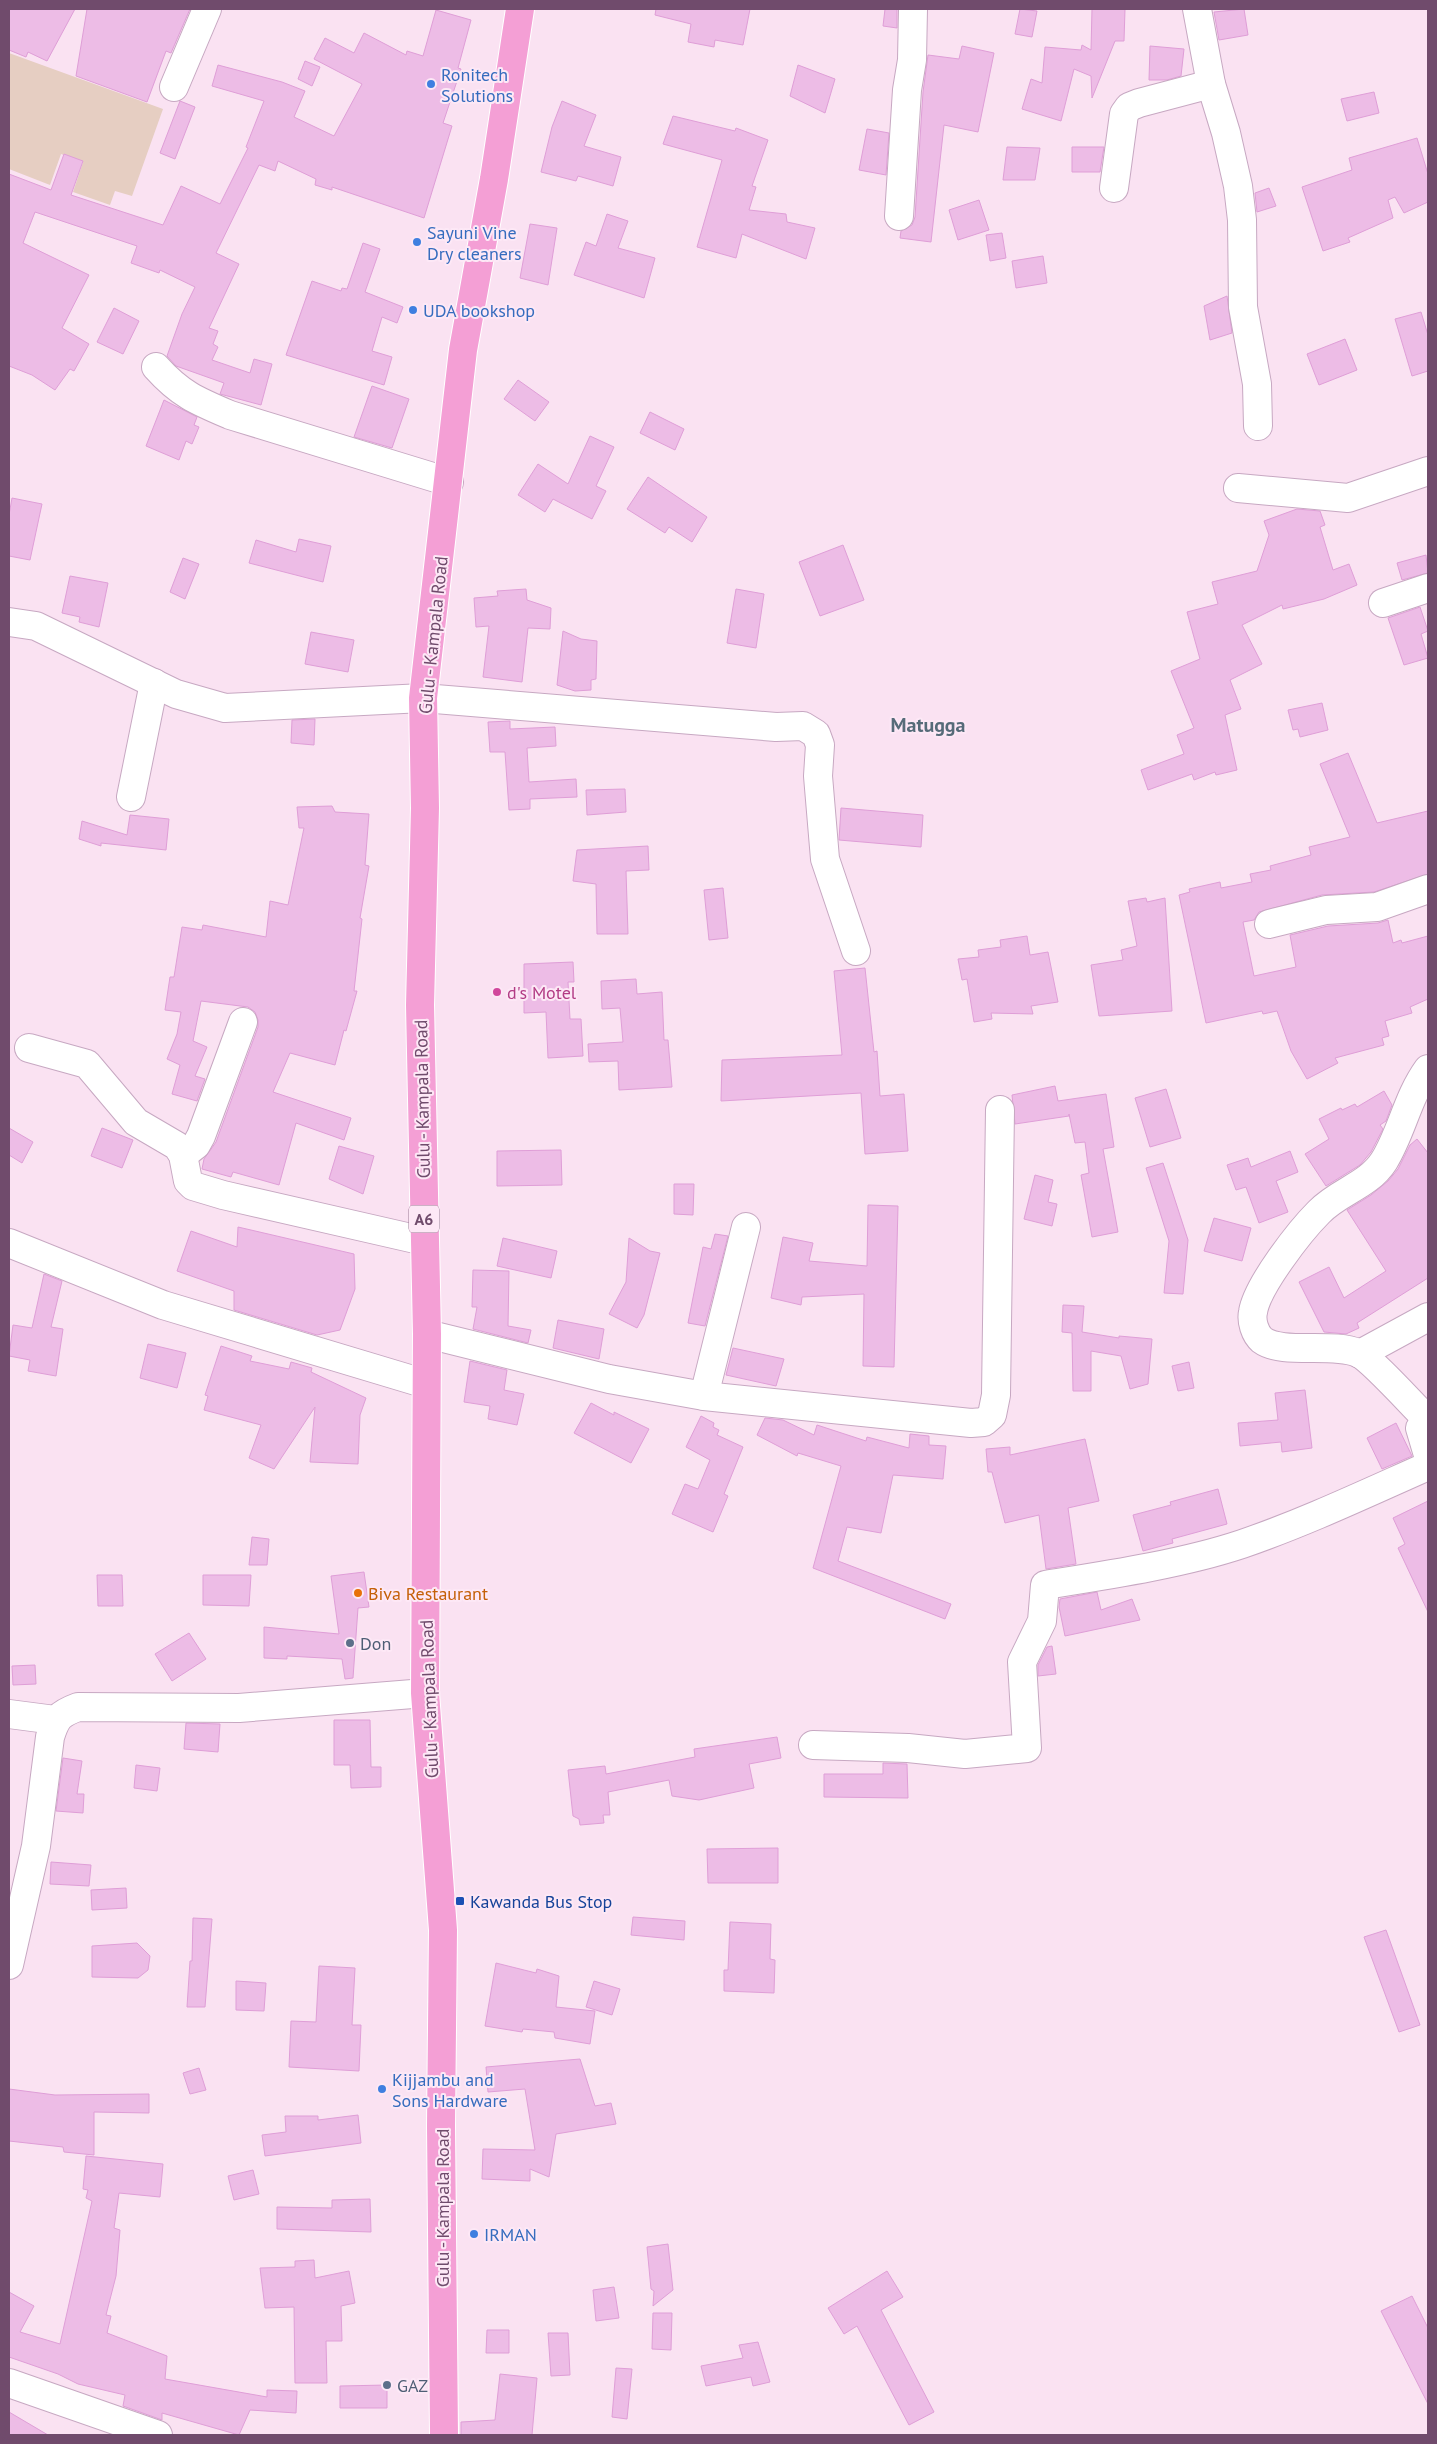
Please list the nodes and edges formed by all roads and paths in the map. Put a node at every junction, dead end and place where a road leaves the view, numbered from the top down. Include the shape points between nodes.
1 (207, 9) edge
2 (520, 9) edge
3 (913, 9) edge
4 (1197, 9) edge
5 (1211, 84) junction
6 (174, 87) dead end
7 (1114, 188) dead end
8 (899, 216) dead end
9 (156, 367) dead end
10 (1258, 426) dead end
11 (1428, 471) edge
12 (449, 482) junction
13 (1238, 488) dead end
14 (1428, 588) edge
15 (1383, 603) dead end
16 (9, 622) edge
17 (154, 683) junction
18 (423, 698) junction
19 (131, 797) dead end
20 (1428, 889) edge
21 (1269, 924) dead end
22 (856, 951) dead end
23 (243, 1022) dead end
24 (29, 1048) dead end
25 (1428, 1069) edge
26 (1000, 1110) dead end
27 (183, 1155) junction
28 (746, 1227) dead end
29 (424, 1240) junction
30 (9, 1243) edge
31 (1428, 1317) edge
32 (427, 1334) junction
33 (1360, 1354) junction
34 (426, 1384) junction
35 (704, 1396) junction
36 (1428, 1417) edge
37 (1428, 1455) edge
38 (1428, 1466) edge
39 (425, 1692) junction
40 (9, 1714) edge
41 (55, 1720) junction
42 (813, 1745) dead end
43 (9, 1965) edge
44 (9, 2382) edge
45 (158, 2435) edge
46 (444, 2435) edge

1 - 6 street
2 - 12 main road, Gulu - Kampala Road / A6 via 464,350
3 - 8 street
4 - 5 street
5 - 7 street via 1129,107 1124,114
5 - 10 street via 1238,186 1242,220 1243,307 1257,384
9 - 12 street via 173,386 196,401 230,415
11 - 13 street via 1348,498
12 - 18 main road, Gulu - Kampala Road / A6
14 - 15 street
16 - 17 street via 36,626 54,633
17 - 18 street via 184,697 225,708
17 - 19 street
18 - 22 street via 776,727 803,726 816,734 820,746 818,776 825,859
18 - 29 main road, Gulu - Kampala Road / A6 via 425,808 420,1005
20 - 21 street via 1377,907 1326,910
23 - 27 street via 196,1145
24 - 27 street via 87,1064 136,1122 168,1139
25 - 33 street via 1414,1089 1384,1160 1371,1176 1320,1211 1267,1281 1253,1312 1254,1328 1262,1340 1276,1346 1344,1349
26 - 35 street via 996,1395 992,1415 984,1422 971,1423
27 - 29 street via 188,1181 202,1190
28 - 35 street
29 - 32 main road, Gulu - Kampala Road / A6
30 - 34 street via 164,1305
31 - 33 street
32 - 34 main road, Gulu - Kampala Road / A6
32 - 35 street via 609,1379
33 - 36 street
34 - 39 main road, Gulu - Kampala Road / A6
36 - 37 street via 1420,1428
38 - 42 street via 1326,1512 1241,1544 1157,1565 1045,1585 1042,1621 1022,1662 1027,1748 965,1754 908,1748
39 - 41 street via 239,1708 78,1707 64,1712
39 - 46 main road, Gulu - Kampala Road / A6 via 443,1930
40 - 41 street
41 - 43 street via 36,1846
44 - 45 street

